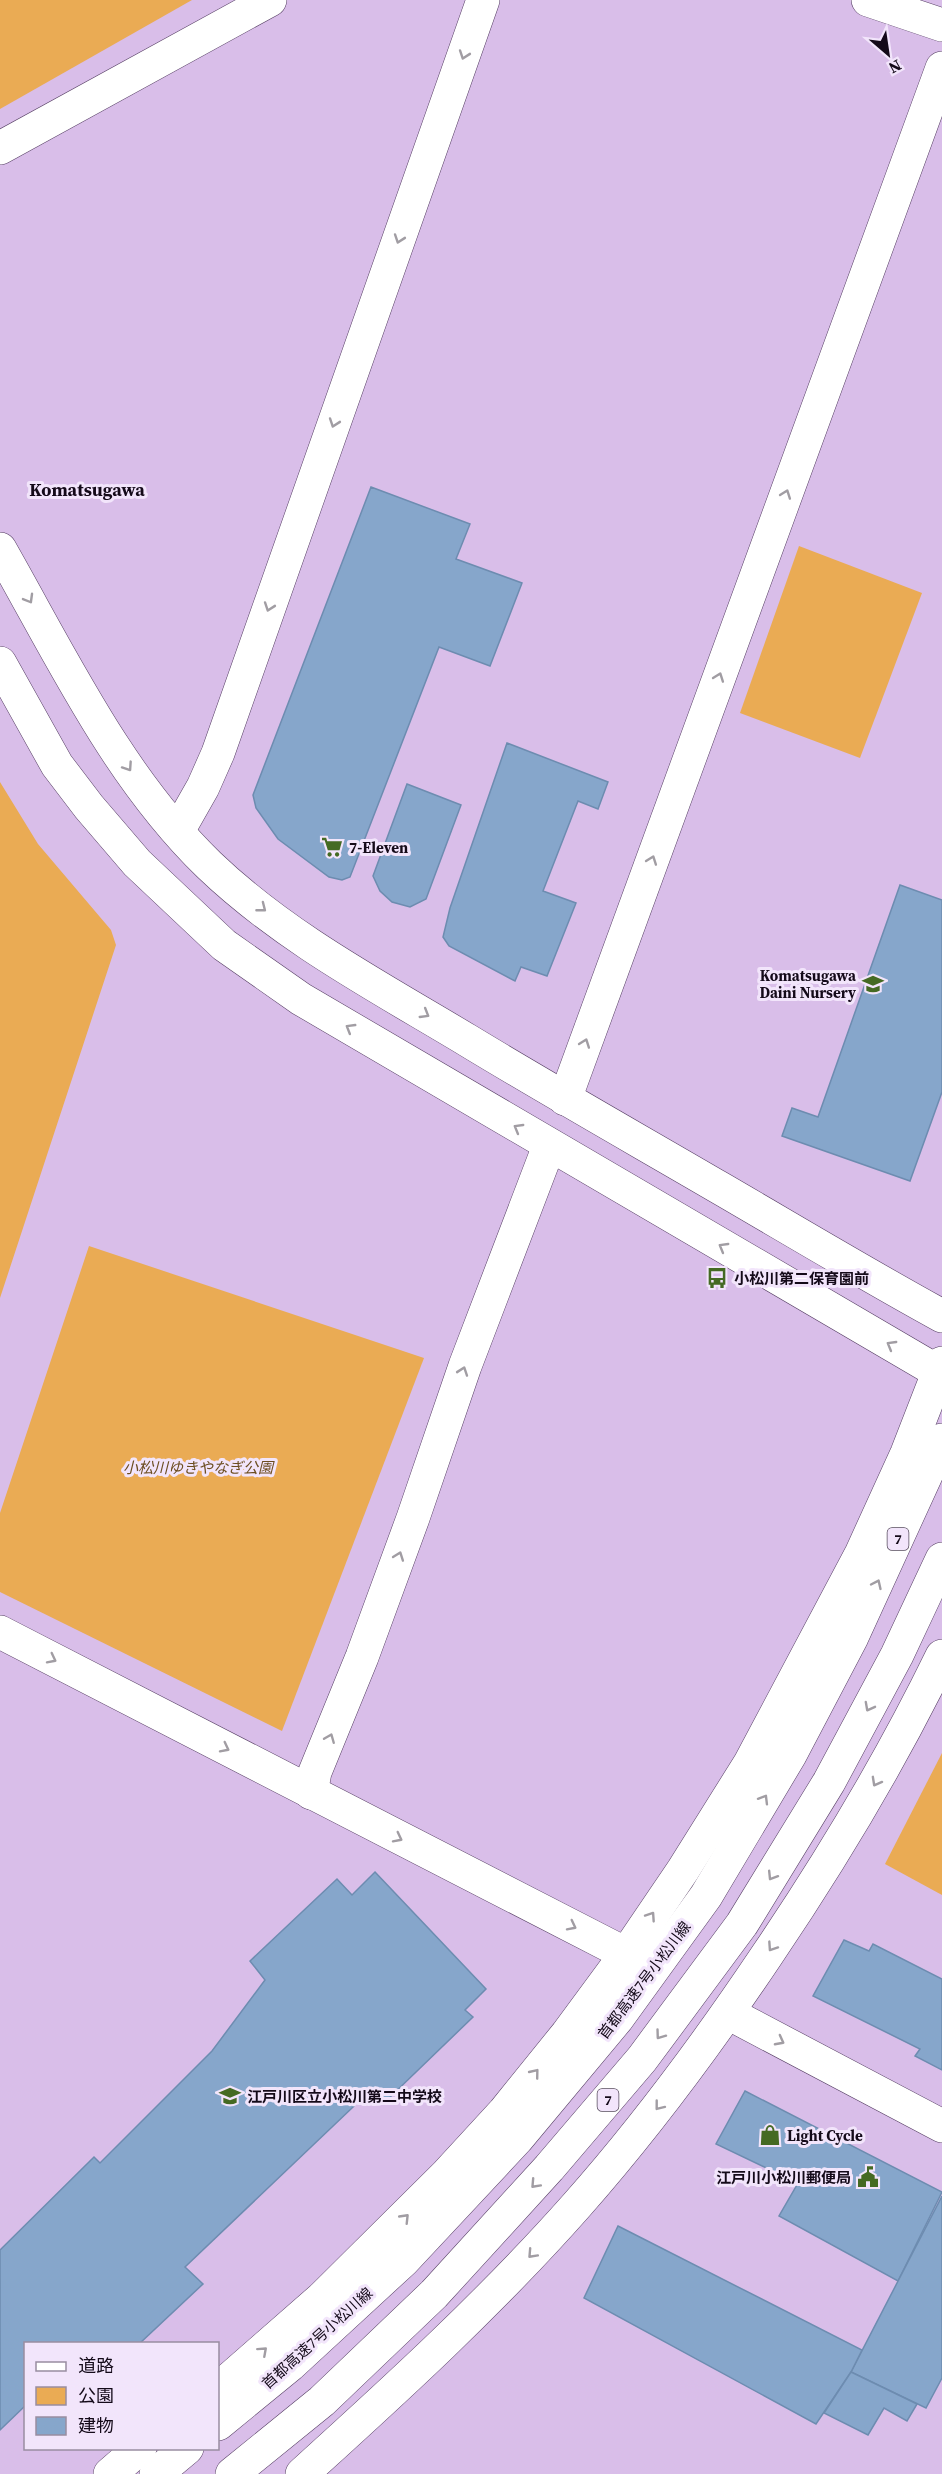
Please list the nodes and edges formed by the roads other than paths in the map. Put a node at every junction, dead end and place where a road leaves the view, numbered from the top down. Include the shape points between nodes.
1 (270, 0) edge
2 (483, 0) edge
3 (868, 0) edge
4 (942, 25) edge
5 (942, 68) edge
6 (0, 148) edge
7 (0, 549) edge
8 (0, 663) edge
9 (178, 831) junction
10 (566, 1098) junction
11 (549, 1146) junction
12 (942, 1316) edge
13 (941, 1370) edge
14 (942, 1440) edge
15 (942, 1559) edge
16 (0, 1632) edge
17 (942, 1656) edge
18 (311, 1793) junction
19 (626, 1954) junction
20 (728, 2013) junction
21 (942, 2126) edge
22 (219, 2388) edge
23 (219, 2423) edge
24 (138, 2450) edge
25 (185, 2450) edge
26 (110, 2474) edge
27 (156, 2474) edge
28 (232, 2474) edge
29 (302, 2474) edge

1 - 6 main road
2 -> 9 main road via 218,753
3 - 4 main road
10 -> 5 main road
7 -> 9 main road via 101,727
11 -> 8 main road via 301,999 224,945 137,863 89,807 57,765
9 -> 10 main road via 210,866 296,934
10 - 12 main road
13 -> 11 main road
18 -> 11 main road via 315,1772 362,1657 465,1366
19 -> 13 main road via 756,1753 861,1554
23 -> 14 main road, 首都高速7号小松川線 / 7 via 290,2365 404,2260 517,2139 617,2019 706,1896 790,1755 852,1637
15 -> 28 main road, 7 via 830,1782 742,1924 642,2059 434,2294 322,2401
16 -> 18 main road
17 -> 20 main road via 870,1794
18 -> 19 main road
22 -> 19 main road via 322,2298 454,2166 504,2112
20 -> 21 main road
20 -> 29 main road via 630,2144 567,2216 414,2372
24 - 26 main road
25 - 27 main road

